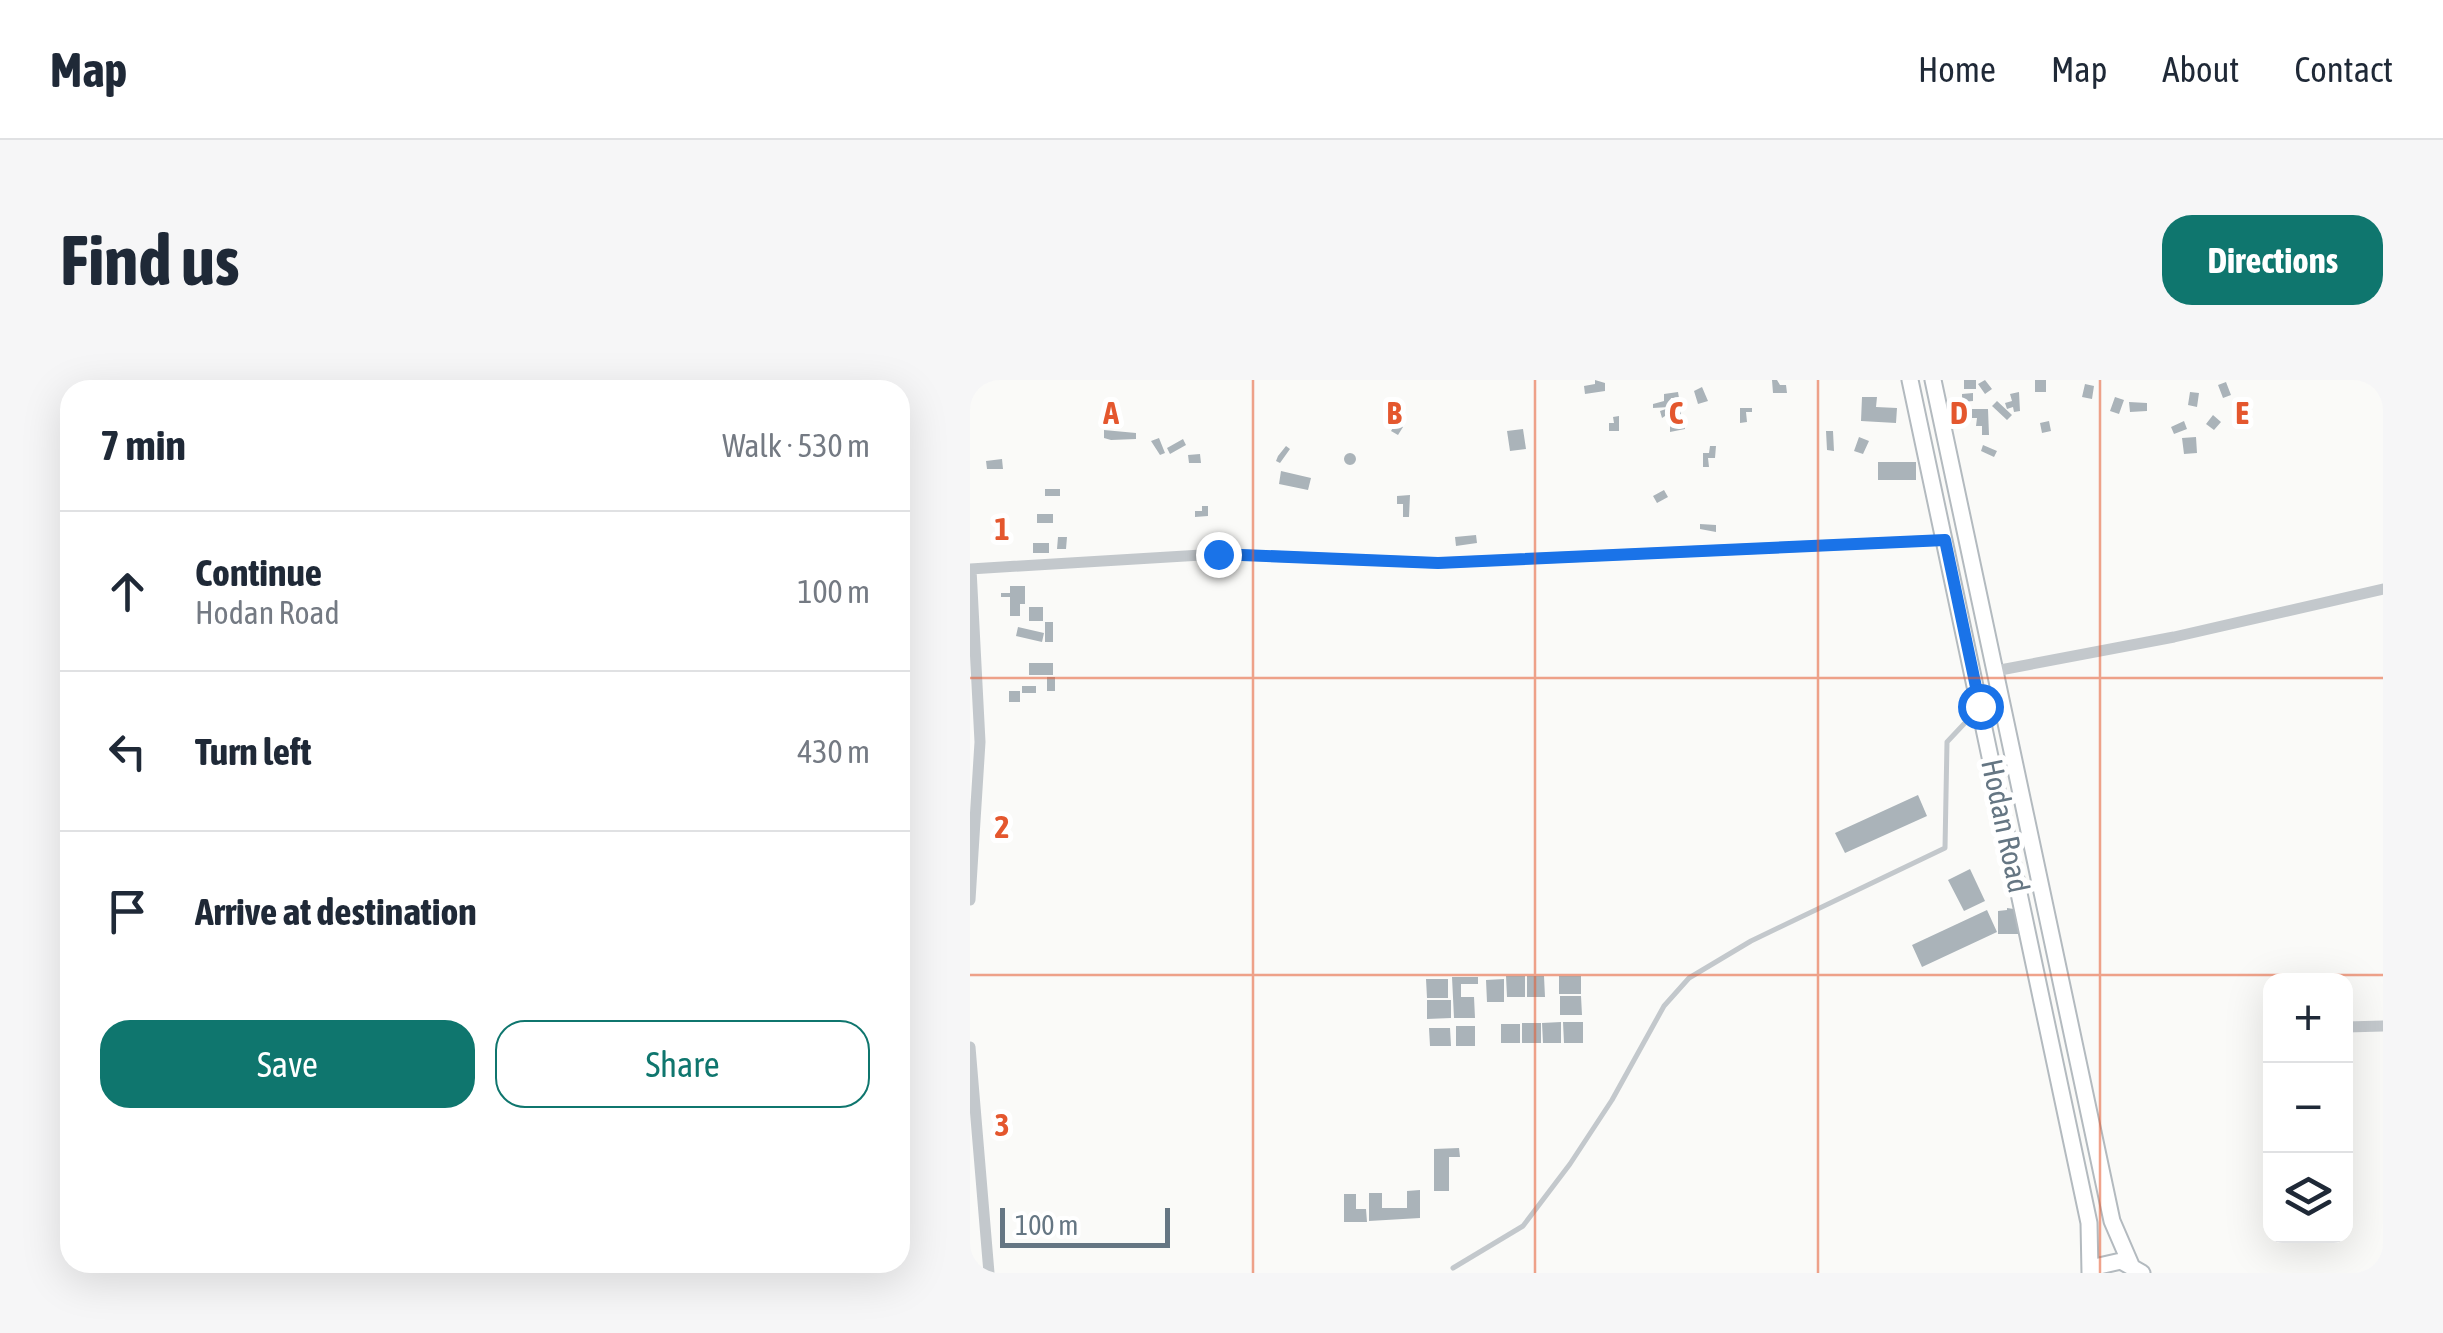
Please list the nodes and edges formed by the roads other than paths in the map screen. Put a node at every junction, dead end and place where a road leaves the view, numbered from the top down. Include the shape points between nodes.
1 (1910, 380) edge
2 (1933, 380) edge
3 (1945, 540) junction
4 (970, 569) edge
5 (2383, 589) edge
6 (1995, 671) junction
7 (1980, 706) junction
8 (970, 900) edge
9 (2383, 1026) edge
10 (2353, 1027) edge
11 (970, 1047) edge
12 (1454, 1268) dead end
13 (2137, 1269) edge
14 (989, 1273) edge
15 (2091, 1273) edge

1 - 3 main road, Hodan Road
2 - 6 main road, Hodan Road
3 - 4 street via 1438,563 1218,554
3 - 7 main road, Hodan Road
4 - 8 street via 980,742
5 - 6 street
6 - 13 main road, Hodan Road via 2112,1221
7 - 12 lane via 1947,742 1945,848 1689,978 1664,1006 1612,1100 1523,1226
7 - 15 main road, Hodan Road via 2089,1223
9 - 10 street
11 - 14 street
13 - 15 main road, Hodan Road via 2110,1262

